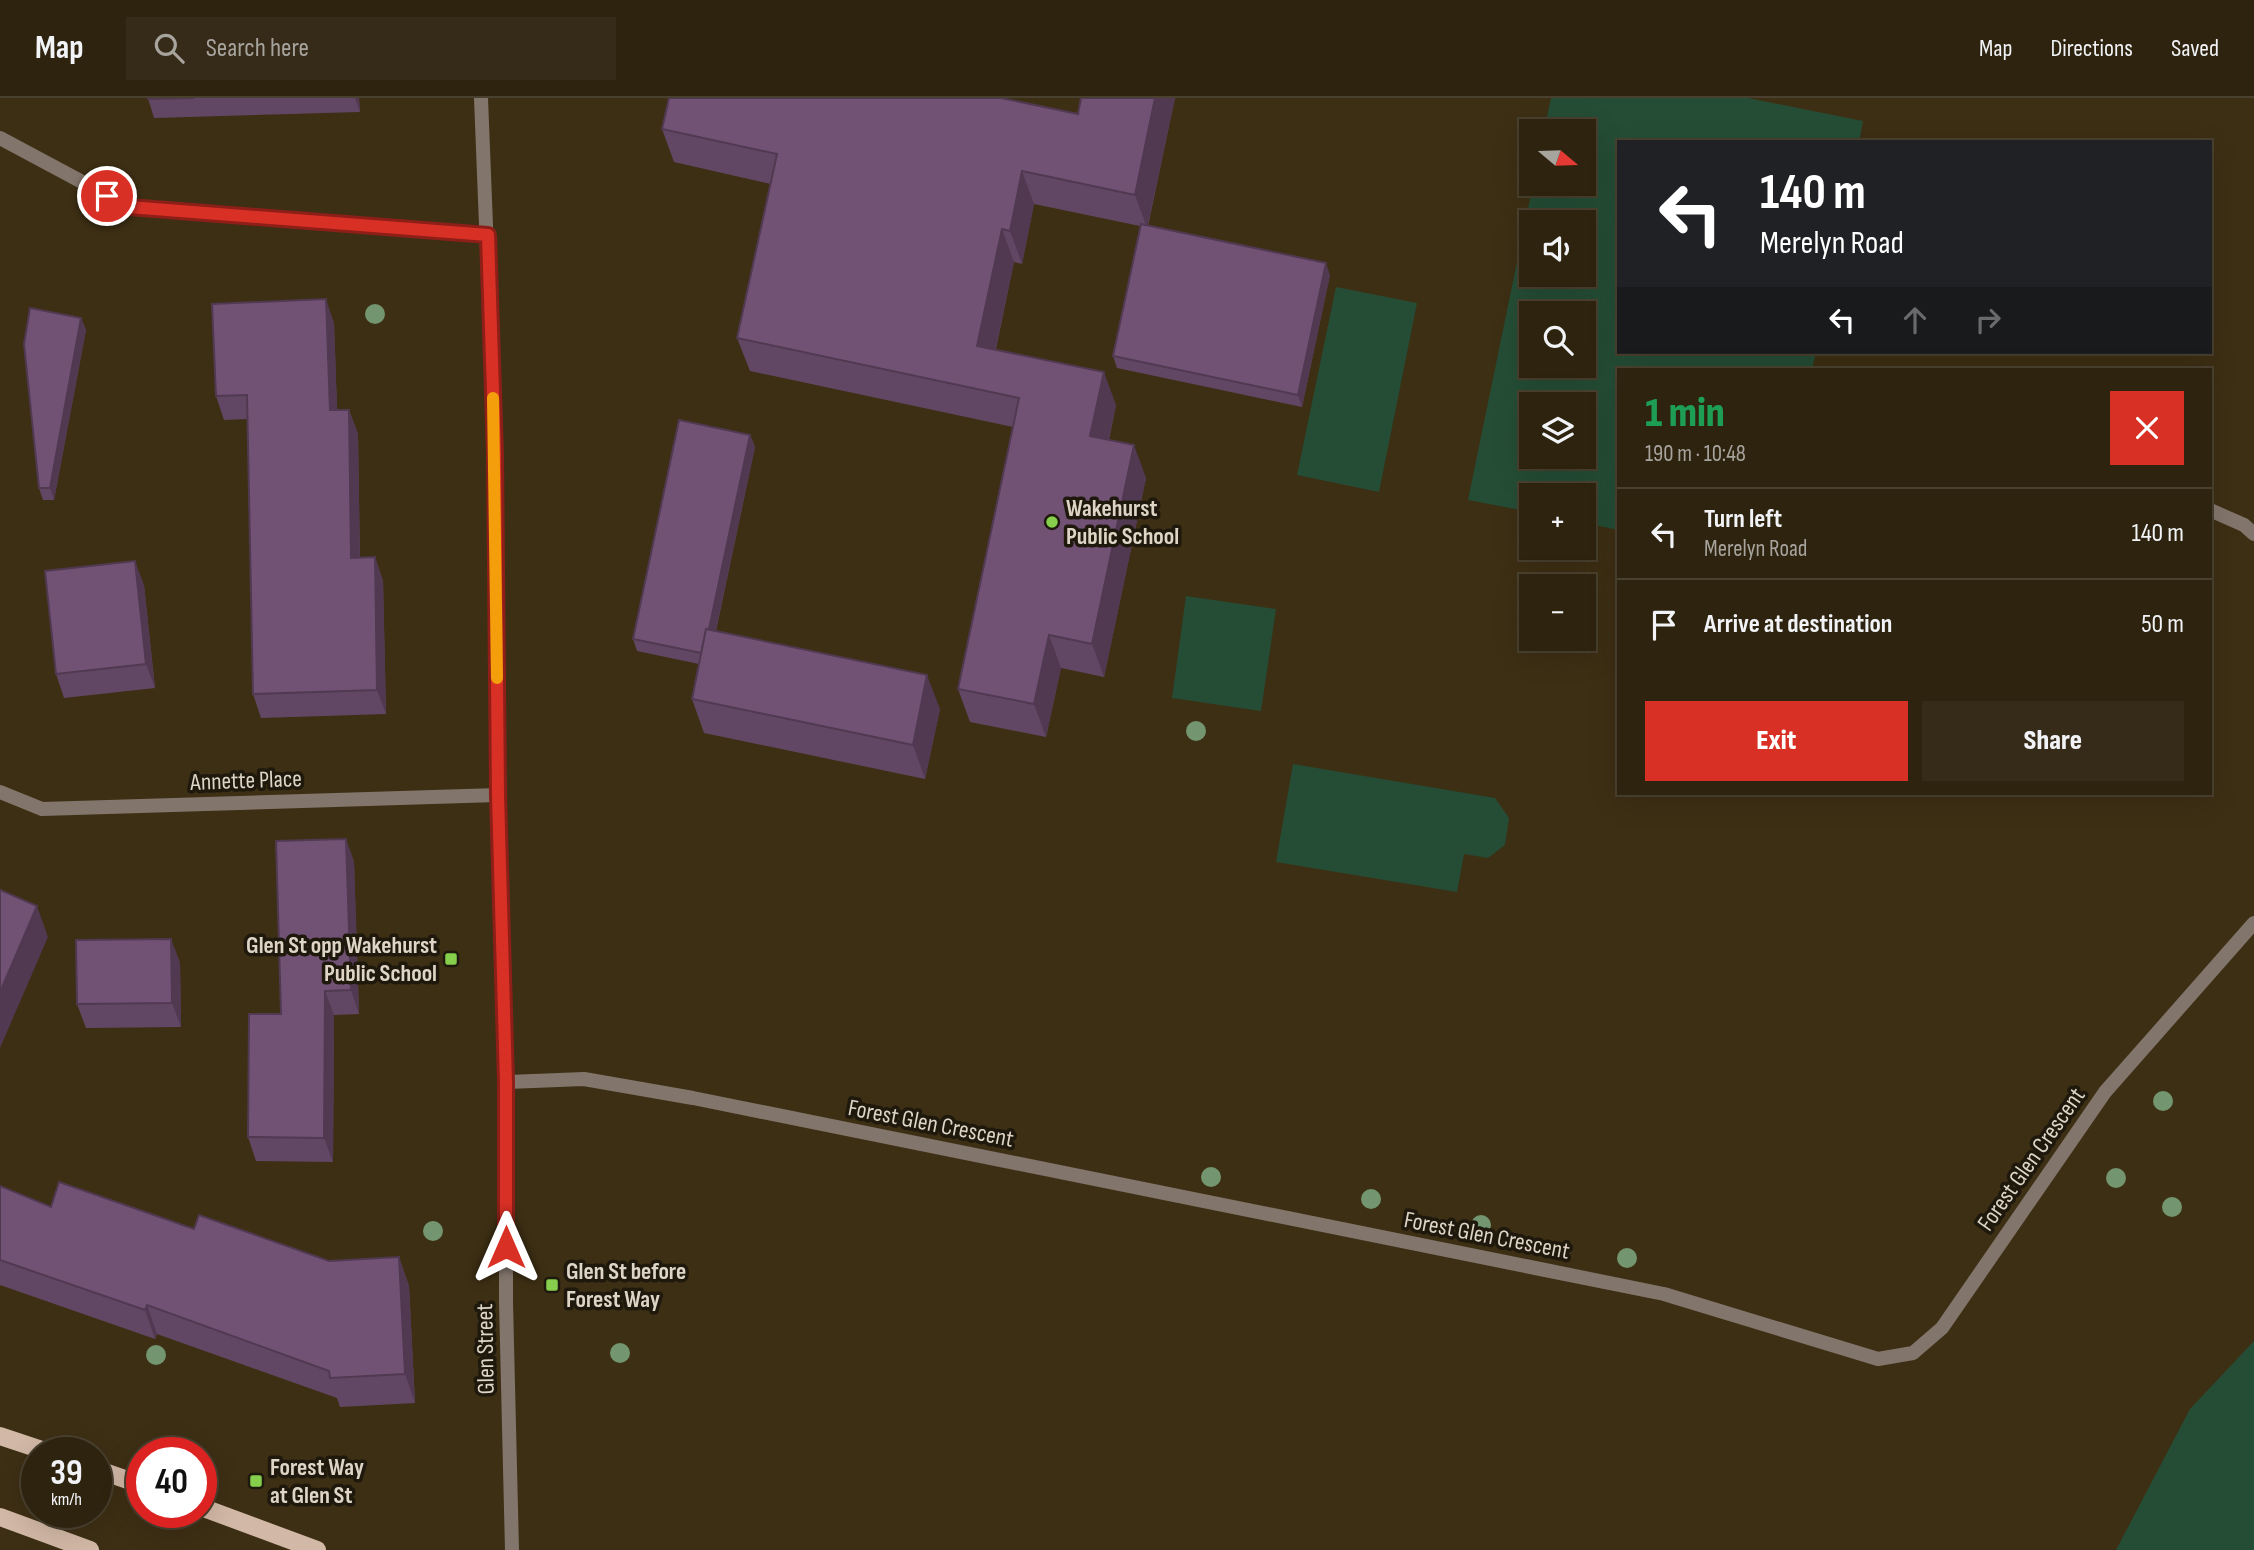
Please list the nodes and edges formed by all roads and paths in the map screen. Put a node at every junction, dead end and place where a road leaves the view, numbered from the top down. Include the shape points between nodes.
1 (481, 98) edge
2 (0, 138) edge
3 (488, 235) junction
4 (2212, 511) edge
5 (2254, 534) edge
6 (0, 792) edge
7 (498, 795) junction
8 (2254, 923) edge
9 (506, 1083) junction
10 (0, 1436) edge
11 (21, 1443) edge
12 (217, 1513) edge
13 (0, 1517) edge
14 (90, 1550) edge
15 (317, 1550) edge
16 (512, 1550) edge

1 - 3 street, Glen Street
2 - 3 street via 129,207
3 - 7 street, Glen Street
4 - 5 street via 2245,525
6 - 7 street, Annette Place via 42,809
7 - 9 street, Glen Street
8 - 9 street, Forest Glen Crescent via 2105,1092 1942,1328 1913,1353 1878,1359 1664,1294 775,1115 584,1079
9 - 16 street, Glen Street
10 - 11 main road
12 - 15 main road
13 - 14 main road

